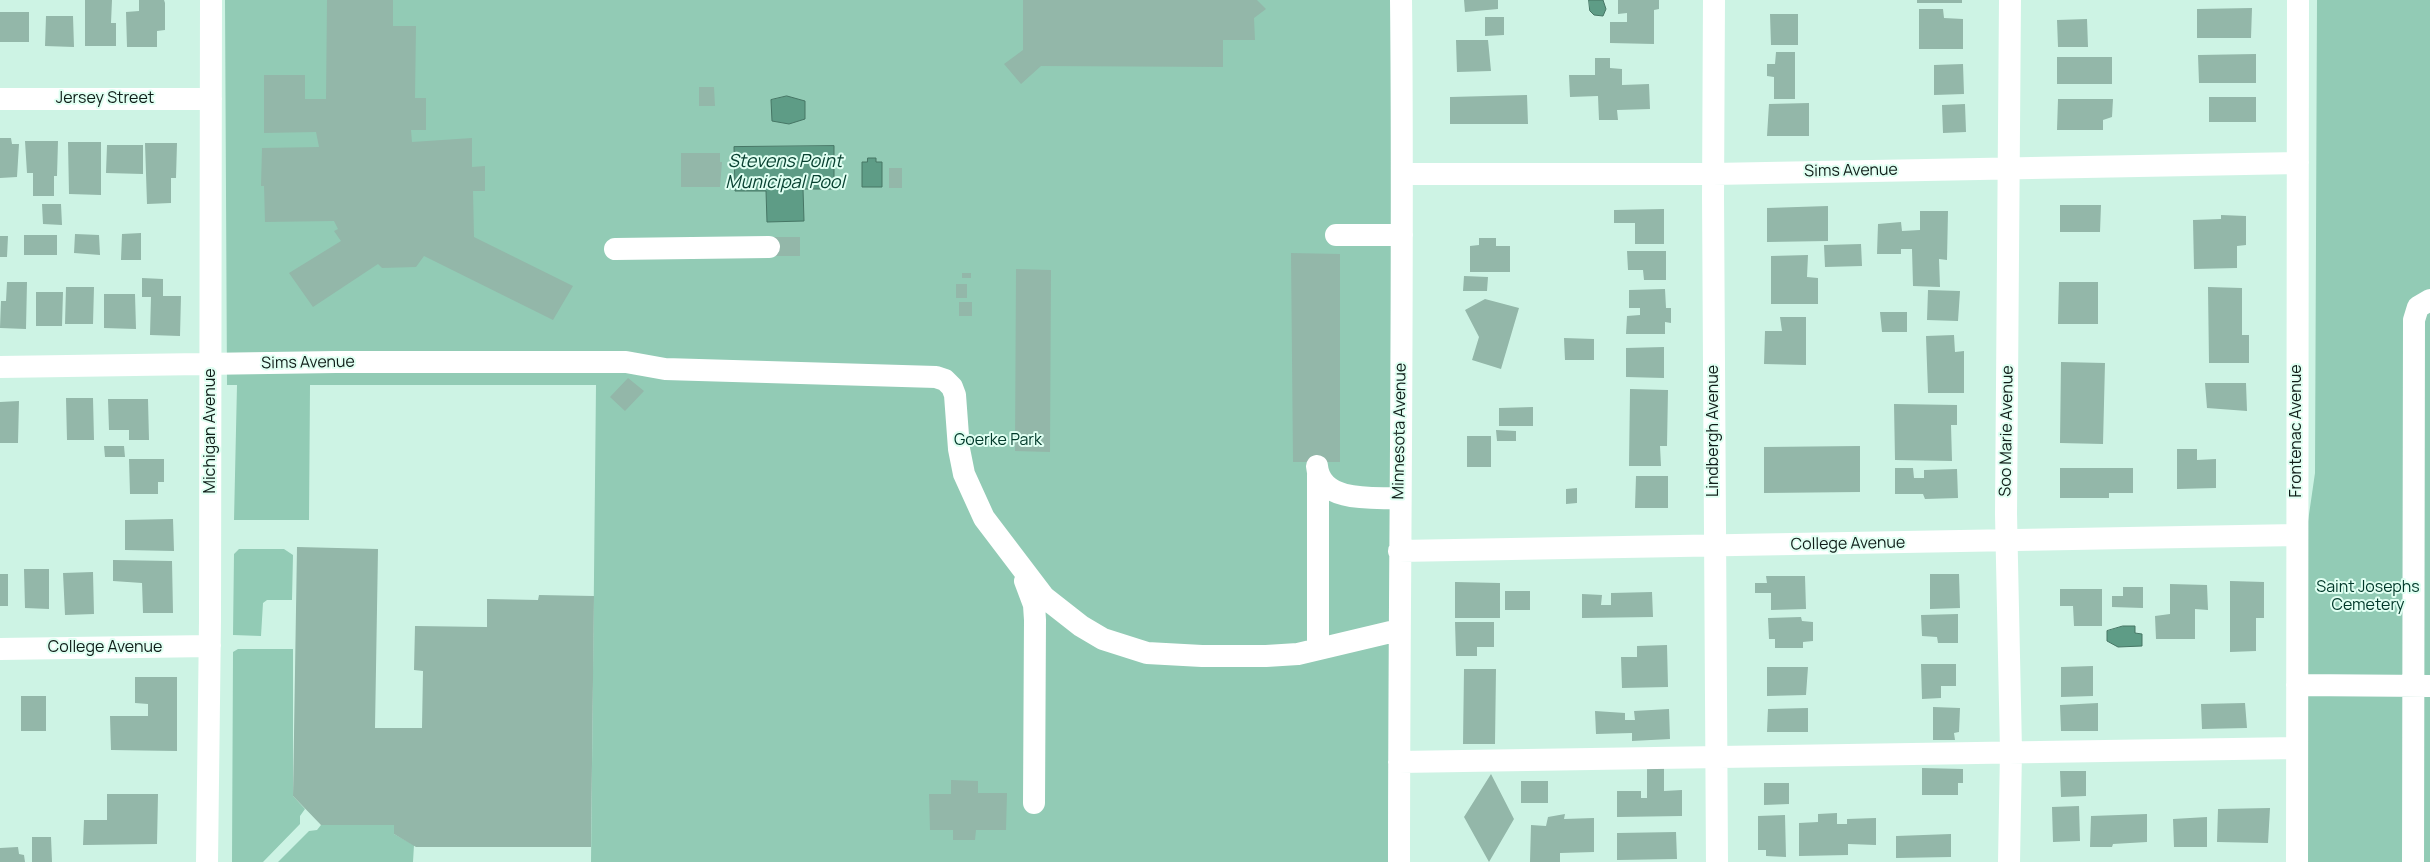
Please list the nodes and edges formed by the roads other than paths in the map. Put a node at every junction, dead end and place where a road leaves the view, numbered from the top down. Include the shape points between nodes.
1 (211, 0) edge
2 (1401, 0) edge
3 (1714, 0) edge
4 (2010, 0) edge
5 (2298, 0) edge
6 (0, 99) edge
7 (211, 99) junction
8 (2298, 163) junction
9 (2009, 168) junction
10 (1403, 174) junction
11 (1713, 174) junction
12 (1336, 234) dead end
13 (1402, 235) junction
14 (769, 247) dead end
15 (615, 249) dead end
16 (2430, 300) edge
17 (211, 365) junction
18 (0, 367) edge
19 (2422, 447) edge
20 (1400, 498) junction
21 (2297, 535) junction
22 (2006, 540) junction
23 (1714, 546) junction
24 (2422, 549) edge
25 (1399, 550) junction
26 (1012, 556) junction
27 (1399, 630) junction
28 (210, 646) junction
29 (0, 649) edge
30 (1318, 649) junction
31 (2297, 685) junction
32 (2422, 686) edge
33 (2297, 748) junction
34 (2011, 751) junction
35 (1716, 756) junction
36 (1399, 762) junction
37 (1034, 804) dead end
38 (207, 862) edge
39 (1399, 862) edge
40 (1717, 862) edge
41 (2010, 862) edge
42 (2297, 862) edge
43 (2413, 862) edge

1 - 7 street, Michigan Avenue
2 - 10 street, Minnesota Avenue
3 - 11 street, Lindbergh Avenue
4 - 9 street, Soo Marie Avenue
5 - 8 street, Frontenac Avenue
6 - 7 street, Jersey Street
7 - 17 street, Michigan Avenue
8 - 9 street, Sims Avenue
8 - 21 street, Frontenac Avenue
9 - 11 street, Sims Avenue
9 - 22 street, Soo Marie Avenue
10 - 11 street, Sims Avenue
10 - 13 street, Minnesota Avenue
11 - 23 street, Lindbergh Avenue
12 - 13 street
13 - 20 street, Minnesota Avenue
14 - 15 street
16 - 19 street via 2418,307 2414,320
17 - 18 street, Sims Avenue
17 - 26 street, Sims Avenue via 615,362 665,368 924,376 945,380 955,395 964,474 984,518
17 - 28 street, Michigan Avenue
19 - 24 street
20 - 25 street, Minnesota Avenue
20 - 30 street via 1348,496 1325,485 1317,469
21 - 22 street, College Avenue
21 - 31 street, Frontenac Avenue
22 - 23 street, College Avenue
22 - 34 street, Soo Marie Avenue
23 - 25 street, College Avenue
23 - 35 street, Lindbergh Avenue
24 - 32 street
25 - 27 street, Minnesota Avenue
26 - 30 street via 1044,596 1064,613 1088,630 1124,647 1147,653 1202,656 1298,654
26 - 37 street via 1030,591 1035,620
27 - 30 street
27 - 36 street, Minnesota Avenue
28 - 29 street, College Avenue
28 - 38 street, Michigan Avenue
31 - 32 street
31 - 33 street, Frontenac Avenue
32 - 43 street
33 - 34 street
33 - 42 street, Frontenac Avenue
34 - 35 street
34 - 41 street, Soo Marie Avenue
35 - 36 street
35 - 40 street, Lindbergh Avenue
36 - 39 street, Minnesota Avenue

